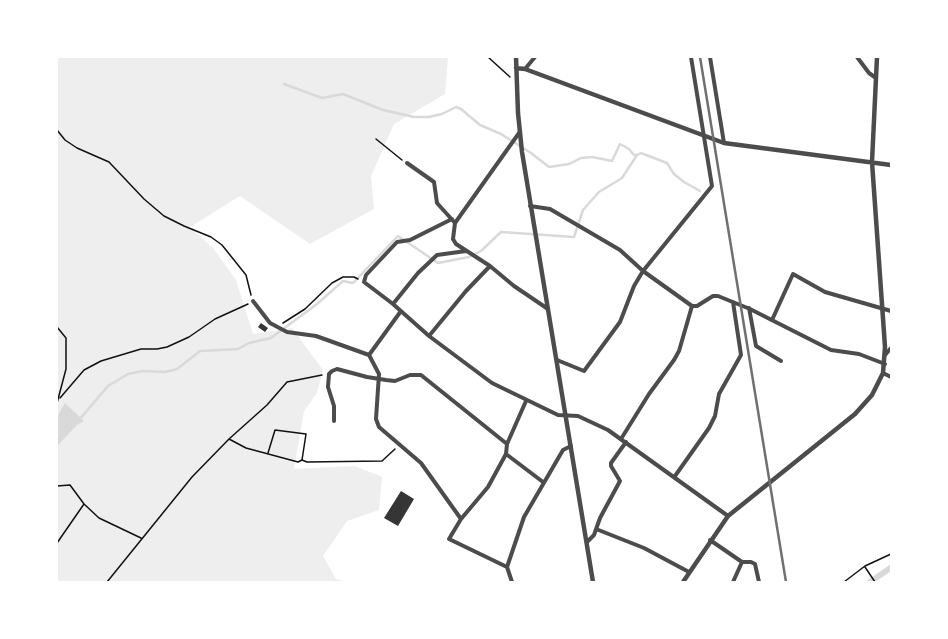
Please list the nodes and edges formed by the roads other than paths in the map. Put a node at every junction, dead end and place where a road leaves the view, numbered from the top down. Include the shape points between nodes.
1 (516, 57) edge
2 (535, 57) edge
3 (691, 57) edge
4 (710, 57) edge
5 (857, 57) edge
6 (877, 57) edge
7 (516, 68) junction
8 (525, 69) junction
9 (876, 78) junction
10 (519, 133) junction
11 (705, 137) junction
12 (724, 143) junction
13 (872, 162) junction
14 (407, 163) road end
15 (891, 164) edge
16 (530, 206) junction
17 (453, 221) junction
18 (466, 251) junction
19 (490, 266) junction
20 (643, 271) junction
21 (252, 301) road end
22 (733, 302) junction
23 (393, 304) junction
24 (692, 306) junction
25 (882, 307) junction
26 (749, 308) junction
27 (548, 309) junction
28 (401, 311) junction
29 (891, 311) edge
30 (772, 320) junction
31 (429, 336) junction
32 (891, 348) edge
33 (369, 355) junction
34 (885, 355) junction
35 (557, 360) junction
36 (781, 361) dead end
37 (885, 364) junction
38 (883, 374) junction
39 (891, 377) edge
40 (379, 380) junction
41 (526, 401) junction
42 (566, 416) junction
43 (334, 421) dead end
44 (621, 439) junction
45 (626, 442) junction
46 (508, 444) junction
47 (571, 446) junction
48 (506, 454) junction
49 (675, 476) junction
50 (543, 482) junction
51 (728, 516) junction
52 (462, 519) junction
53 (596, 529) junction
54 (710, 540) junction
55 (587, 542) junction
56 (742, 562) junction
57 (507, 568) junction
58 (689, 572) junction
59 (512, 582) edge
60 (593, 582) edge
61 (683, 582) edge
62 (733, 582) edge
63 (759, 582) edge

1 - 7 street
2 - 8 street
3 - 11 street
4 - 12 street
5 - 9 street
6 - 9 street
7 - 8 street
7 - 10 street
8 - 11 street
9 - 13 street
10 - 16 street
10 - 17 street
11 - 12 street
11 - 20 street via 712,186
12 - 13 street
13 - 15 street
13 - 25 street
14 - 17 street via 434,182 437,203
16 - 20 street via 550,209 578,224 620,250
16 - 27 street
17 - 18 street via 453,239
17 - 23 street via 410,240 397,242 366,275 364,282
18 - 19 street
18 - 23 street via 437,255 418,273
19 - 27 street
19 - 31 street
20 - 24 street
20 - 35 street via 634,286 620,322 584,371
21 - 33 street via 276,327 287,332 316,336
22 - 24 street via 713,296 697,306
22 - 26 street
22 - 49 street via 740,356 719,394 715,416 709,428
23 - 28 street
24 - 44 street via 679,351
25 - 29 street
25 - 30 street via 825,292 793,274
25 - 34 street
26 - 30 street
26 - 36 street via 756,346
27 - 35 street
28 - 31 street
28 - 33 street
30 - 37 street via 831,350 859,354
31 - 41 street via 492,383
32 - 34 street
33 - 40 street via 378,370
34 - 37 street
35 - 42 street
37 - 38 street
38 - 39 street
38 - 51 street via 872,395 855,414
40 - 43 street via 338,369 329,374 328,387 334,406
40 - 46 street via 395,381 410,375 421,375
40 - 52 street via 377,423 422,463
41 - 42 street
41 - 46 street
42 - 44 street via 578,416
42 - 47 street
44 - 45 street
45 - 49 street
45 - 53 street via 611,463 620,481
46 - 48 street
47 - 50 street via 563,450
47 - 55 street
48 - 50 street
48 - 52 street via 488,486
49 - 51 street
50 - 57 street via 524,517
51 - 54 street
52 - 57 street via 449,539
53 - 55 street via 594,536
53 - 58 street via 632,543
54 - 56 street
54 - 58 street
55 - 60 street
56 - 62 street
56 - 63 street via 755,564
57 - 59 street
58 - 61 street

